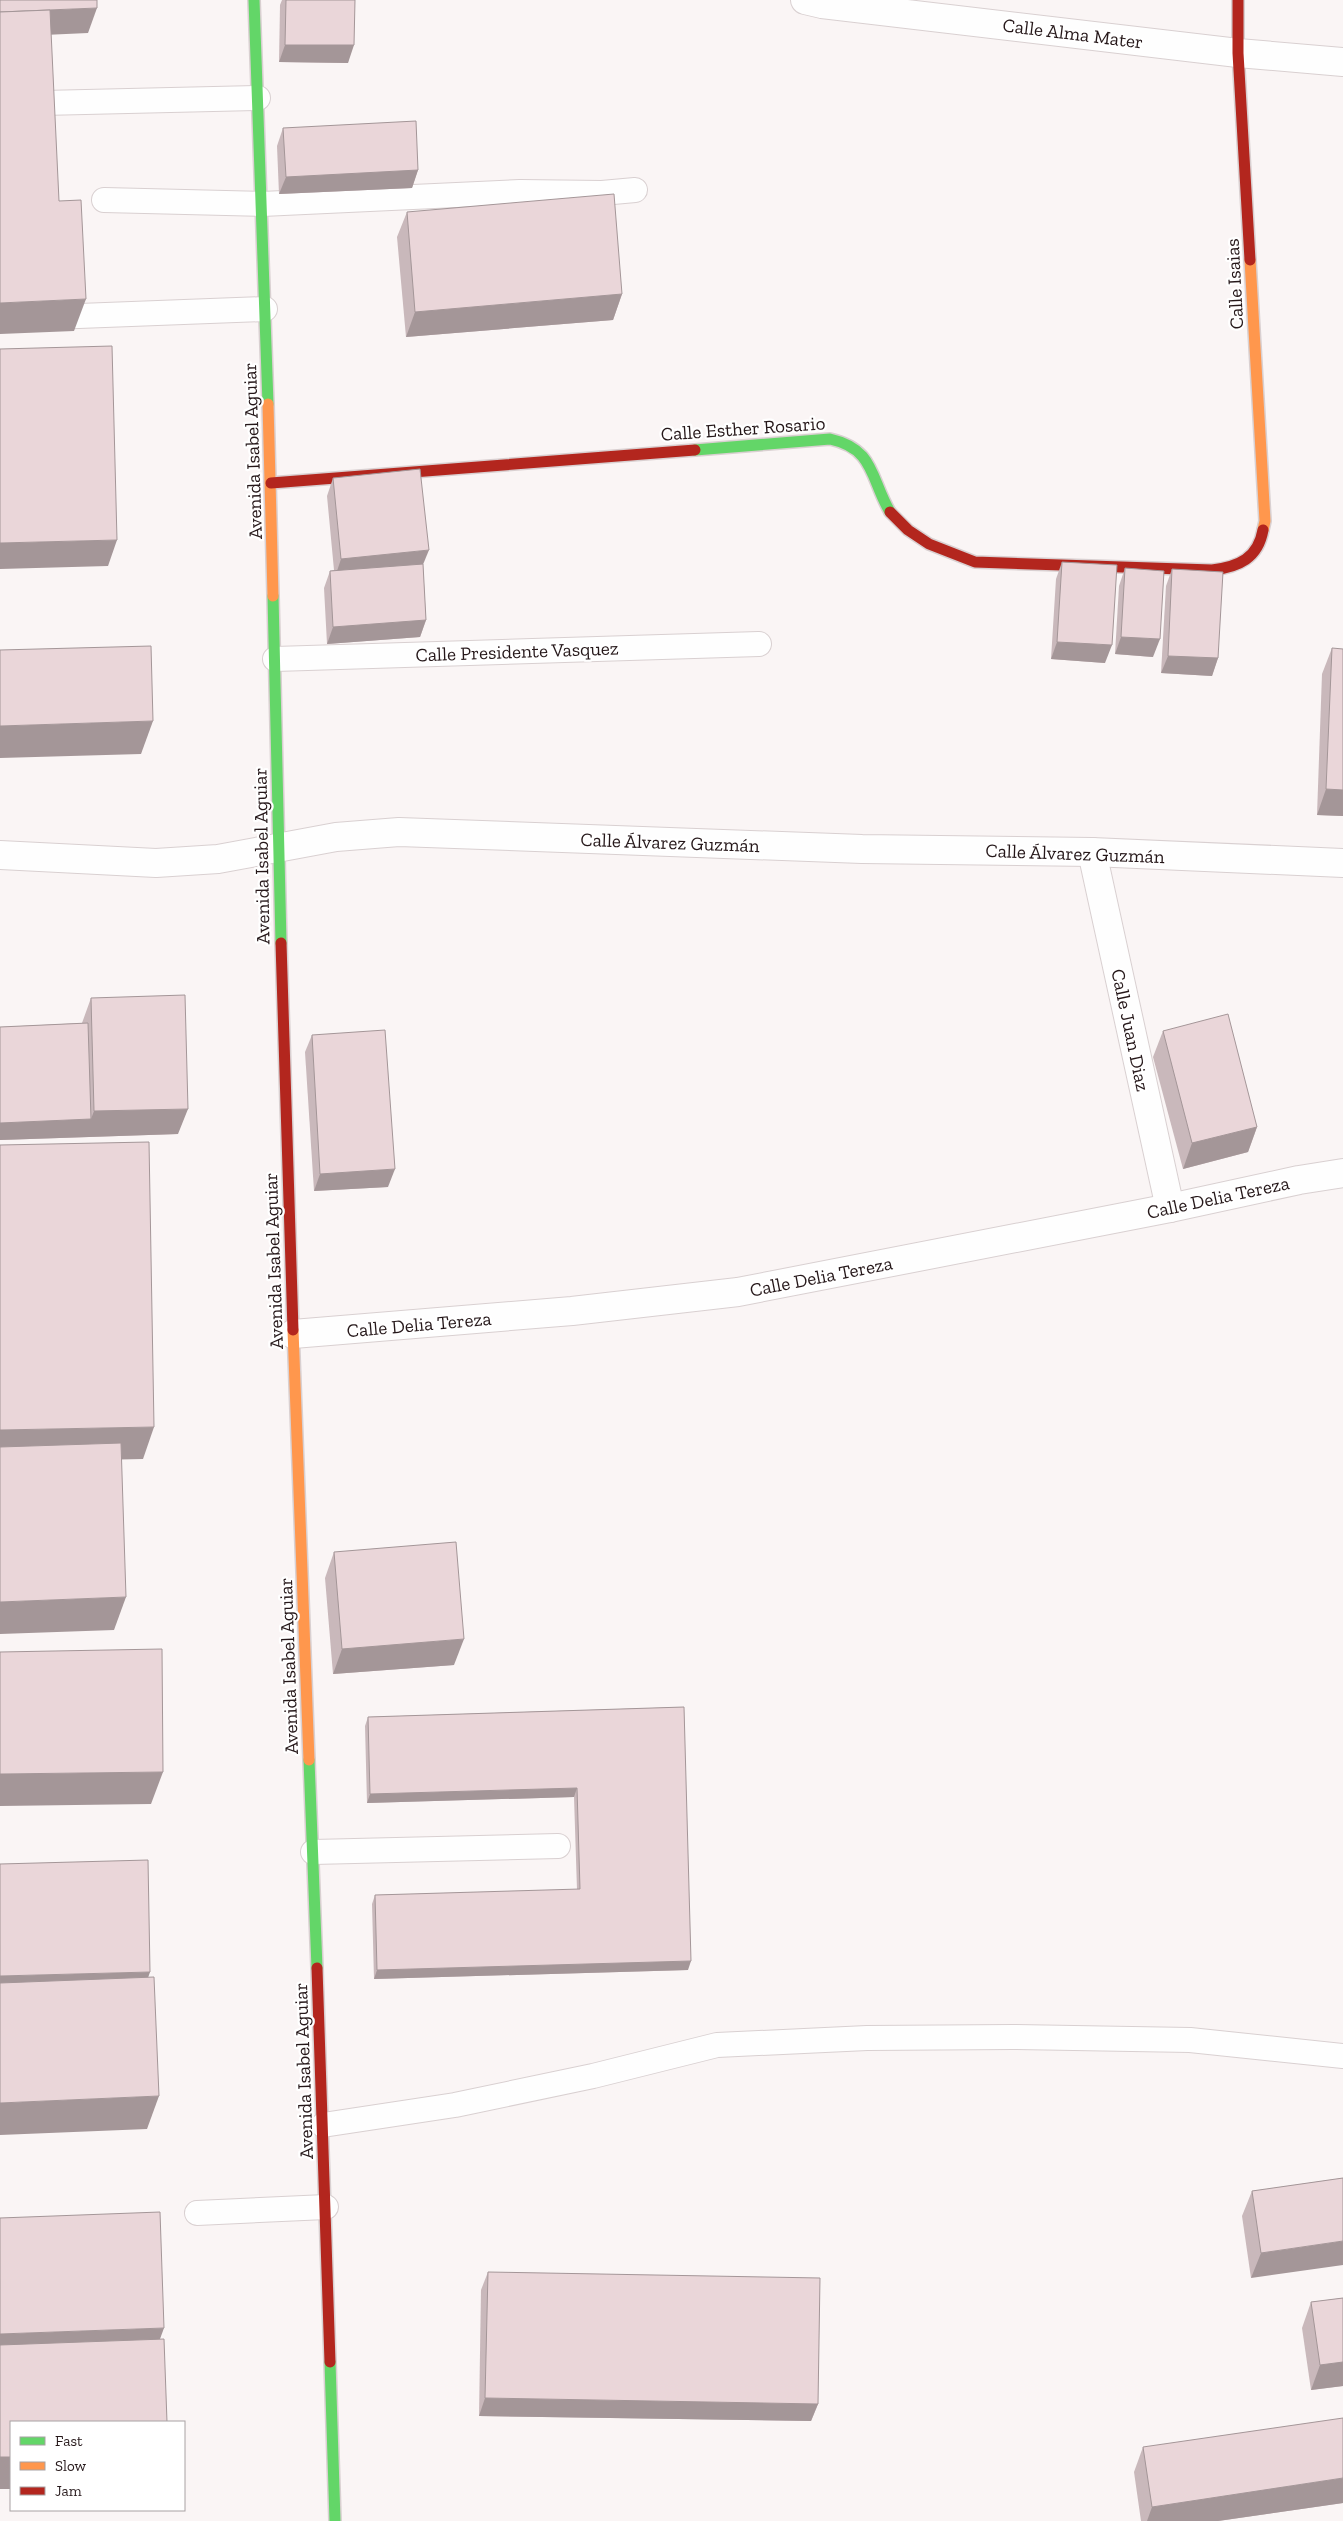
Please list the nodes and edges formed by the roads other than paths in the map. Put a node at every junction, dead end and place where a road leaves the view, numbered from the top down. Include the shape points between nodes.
1 (254, 0) edge
2 (805, 0) edge
3 (1238, 0) edge
4 (1238, 53) junction
5 (1343, 62) edge
6 (258, 98) junction
7 (0, 104) edge
8 (635, 190) dead end
9 (104, 200) dead end
10 (262, 204) junction
11 (265, 309) junction
12 (0, 319) edge
13 (271, 483) junction
14 (1247, 562) joint
15 (759, 644) dead end
16 (275, 659) junction
17 (278, 849) junction
18 (1092, 852) junction
19 (0, 855) edge
20 (1343, 864) edge
21 (1343, 1173) edge
22 (1170, 1208) junction
23 (293, 1334) junction
24 (558, 1846) dead end
25 (313, 1852) junction
26 (1343, 2056) edge
27 (323, 2124) junction
28 (326, 2207) junction
29 (197, 2213) dead end
30 (335, 2521) edge

1 - 6 main road, Avenida Isabel Aguiar
2 - 4 street, Calle Alma Mater
3 - 4 main road, Calle Isaias
4 - 5 street, Calle Alma Mater
4 - 14 main road, Calle Isaias via 1264,521 1258,551
6 - 7 lane
6 - 10 main road, Avenida Isabel Aguiar
8 - 10 lane
9 - 10 lane
10 - 11 main road, Avenida Isabel Aguiar
11 - 12 lane
11 - 13 main road, Avenida Isabel Aguiar
13 - 14 main road, Calle Esther Rosario via 846,440 864,454 890,513 908,531 952,556 975,562 1198,571 1232,568
13 - 16 main road, Avenida Isabel Aguiar
15 - 16 lane, Calle Presidente Vasquez
16 - 17 main road, Avenida Isabel Aguiar
17 - 18 street, Calle Álvarez Guzmán via 336,837 399,832 862,849
17 - 19 street, Calle Álvarez Guzmán via 218,859 156,863
17 - 23 main road, Avenida Isabel Aguiar
18 - 20 street, Calle Álvarez Guzmán
18 - 22 street, Calle Juan Diaz
21 - 22 street, Calle Delia Tereza
22 - 23 street, Calle Delia Tereza via 738,1292
23 - 25 main road, Avenida Isabel Aguiar
24 - 25 lane
25 - 27 main road, Avenida Isabel Aguiar
26 - 27 lane via 1190,2040 1023,2037 867,2038 717,2046 455,2105
27 - 28 main road, Avenida Isabel Aguiar
28 - 29 lane
28 - 30 main road, Avenida Isabel Aguiar

